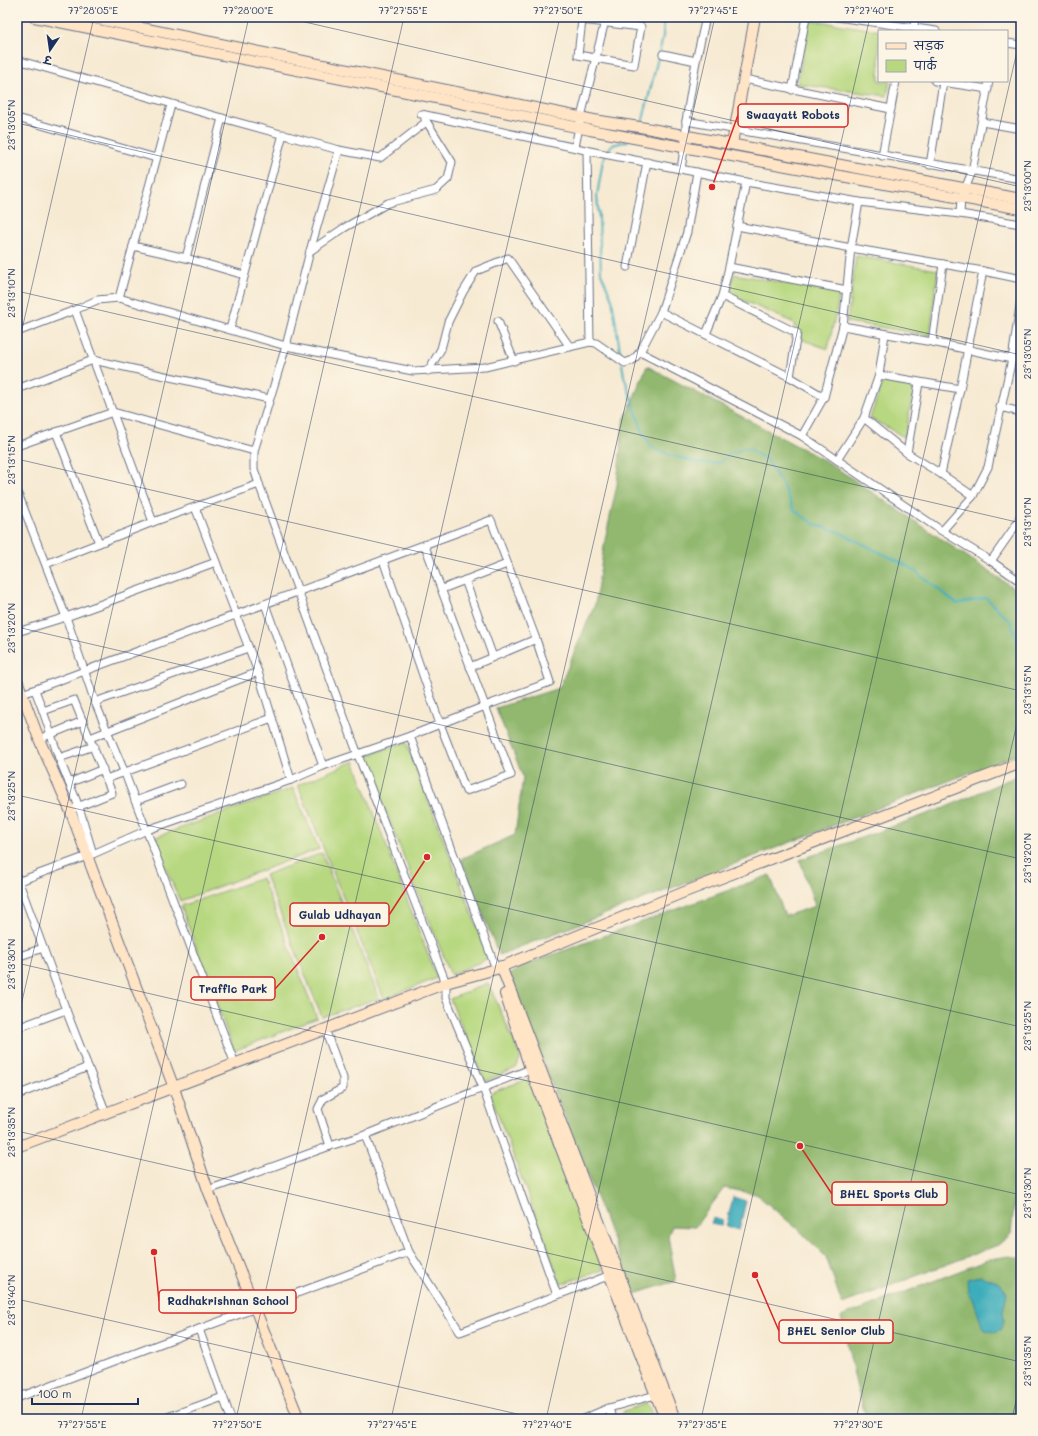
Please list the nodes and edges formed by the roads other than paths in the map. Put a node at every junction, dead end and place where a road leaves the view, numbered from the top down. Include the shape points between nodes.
1 (34, 17) edge
2 (88, 17) edge
3 (706, 17) edge
4 (755, 17) edge
5 (806, 17) edge
6 (837, 17) edge
7 (915, 17) edge
8 (606, 20) edge
9 (914, 27) junction
10 (886, 28) edge
11 (930, 30) edge
12 (191, 43) junction
13 (1008, 43) edge
14 (1021, 45) edge
15 (663, 54) dead end
16 (596, 58) junction
17 (17, 60) edge
18 (696, 61) junction
19 (744, 79) junction
20 (896, 82) edge
21 (943, 82) joint
22 (989, 82) edge
23 (988, 89) junction
24 (792, 90) junction
25 (171, 105) junction
26 (891, 109) junction
27 (581, 117) junction
28 (17, 118) edge
29 (222, 118) junction
30 (686, 121) junction
31 (426, 122) junction
32 (982, 122) junction
33 (578, 128) junction
34 (1021, 129) edge
35 (735, 130) junction
36 (283, 134) junction
37 (686, 137) junction
38 (732, 144) junction
39 (575, 147) junction
40 (684, 147) junction
41 (339, 150) junction
42 (587, 150) junction
43 (882, 156) junction
44 (156, 158) junction
45 (647, 162) junction
46 (930, 164) junction
47 (681, 169) junction
48 (698, 172) junction
49 (972, 172) junction
50 (1021, 179) edge
51 (746, 182) junction
52 (966, 188) junction
53 (961, 198) junction
54 (1021, 199) edge
55 (859, 202) junction
56 (1021, 209) edge
57 (960, 214) junction
58 (1021, 224) edge
59 (737, 226) junction
60 (133, 246) junction
61 (851, 248) junction
62 (310, 251) junction
63 (186, 258) junction
64 (943, 264) junction
65 (627, 267) dead end
66 (729, 267) junction
67 (983, 271) junction
68 (244, 275) junction
69 (1021, 279) edge
70 (847, 290) junction
71 (722, 296) junction
72 (119, 298) junction
73 (1021, 299) edge
74 (75, 310) junction
75 (661, 312) junction
76 (498, 321) dead end
77 (843, 326) junction
78 (230, 329) junction
79 (17, 332) edge
80 (706, 334) junction
81 (885, 334) junction
82 (932, 342) junction
83 (593, 343) junction
84 (286, 346) junction
85 (570, 347) junction
86 (968, 349) junction
87 (640, 352) junction
88 (1012, 359) junction
89 (93, 360) junction
90 (514, 361) junction
91 (428, 371) junction
92 (879, 375) junction
93 (790, 377) junction
94 (919, 383) junction
95 (17, 389) edge
96 (960, 390) junction
97 (824, 397) junction
98 (269, 399) junction
99 (1000, 407) junction
100 (113, 412) junction
101 (1021, 412) edge
102 (864, 418) junction
103 (56, 432) junction
104 (802, 436) junction
105 (17, 446) edge
106 (254, 451) junction
107 (907, 452) junction
108 (837, 460) junction
109 (941, 474) junction
110 (259, 484) junction
111 (17, 490) edge
112 (973, 496) junction
113 (195, 507) junction
114 (1021, 515) edge
115 (153, 522) junction
116 (1018, 527) edge
117 (942, 531) junction
118 (99, 543) junction
119 (425, 546) junction
120 (383, 560) junction
121 (991, 561) junction
122 (216, 562) junction
123 (46, 564) junction
124 (508, 564) junction
125 (465, 580) junction
126 (1021, 582) edge
127 (442, 589) junction
128 (299, 592) junction
129 (265, 604) junction
130 (236, 615) junction
131 (66, 617) junction
132 (17, 632) edge
133 (536, 639) junction
134 (248, 648) junction
135 (492, 657) junction
136 (470, 667) junction
137 (84, 670) junction
138 (258, 672) junction
139 (17, 680) edge
140 (34, 690) junction
141 (20, 695) edge
142 (95, 702) junction
143 (485, 706) junction
144 (43, 711) junction
145 (272, 718) junction
146 (83, 721) junction
147 (440, 724) junction
148 (108, 731) junction
149 (50, 734) junction
150 (410, 736) junction
151 (90, 738) junction
152 (40, 739) junction
153 (94, 746) junction
154 (358, 754) junction
155 (59, 758) junction
156 (1021, 763) edge
157 (323, 766) junction
158 (103, 770) junction
159 (124, 771) junction
160 (106, 779) junction
161 (291, 780) junction
162 (69, 783) junction
163 (181, 784) dead end
164 (136, 801) junction
165 (74, 808) junction
166 (147, 830) junction
167 (90, 855) junction
168 (18, 880) edge
169 (43, 948) junction
170 (17, 957) edge
171 (498, 968) junction
172 (446, 983) junction
173 (66, 1010) junction
174 (17, 1028) edge
175 (325, 1029) junction
176 (235, 1064) junction
177 (88, 1067) junction
178 (535, 1067) junction
179 (174, 1088) junction
180 (483, 1088) junction
181 (17, 1095) edge
182 (106, 1113) junction
183 (365, 1135) junction
184 (330, 1146) junction
185 (17, 1147) edge
186 (208, 1190) junction
187 (409, 1252) junction
188 (614, 1274) junction
189 (557, 1295) junction
190 (255, 1309) junction
191 (199, 1329) junction
192 (660, 1394) junction
193 (223, 1397) junction
194 (17, 1398) edge
195 (609, 1408) junction
196 (162, 1419) edge
197 (231, 1419) edge
198 (300, 1419) edge
199 (583, 1419) edge
200 (612, 1419) edge
201 (665, 1419) edge
202 (675, 1419) edge

1 - 12 main road
2 - 12 main road
3 - 18 street
4 - 19 main road
5 - 24 street
6 - 10 street
7 - 9 street
8 - 16 street
8 - 16 street via 582,20 578,55
8 - 16 street via 641,27 634,65
9 - 10 street
9 - 11 street
12 - 27 main road
12 - 33 main road
13 - 14 street
15 - 18 street
16 - 27 street
17 - 25 street
18 - 30 street
19 - 24 street
19 - 35 main road
20 - 26 street
21 - 23 street
21 - 46 street
22 - 23 street
23 - 32 street
24 - 26 street
25 - 29 street
25 - 44 street
26 - 43 street
27 - 33 street
27 - 37 main road
28 - 44 street
29 - 36 street
29 - 63 street
30 - 35 street
30 - 37 street
31 - 39 street via 421,114
31 - 41 street via 380,158
31 - 62 street via 452,162 448,179 436,190 388,203
32 - 34 street
32 - 49 street
33 - 39 street
33 - 40 main road
35 - 38 main road
35 - 43 street
36 - 41 street
36 - 68 street
37 - 38 main road
37 - 40 street
38 - 52 main road
39 - 42 street
40 - 47 street
40 - 53 main road
41 - 62 street
42 - 45 street
42 - 83 street
43 - 46 street
44 - 60 street
45 - 47 street
45 - 65 street
46 - 49 street
47 - 48 street
48 - 51 street
48 - 75 street via 687,232
49 - 50 street
49 - 52 street
51 - 55 street
51 - 59 street
52 - 53 street
52 - 54 main road
53 - 56 main road
53 - 57 street
55 - 57 street
55 - 61 street
57 - 58 street
59 - 61 street
59 - 66 street
60 - 63 street
60 - 72 street
61 - 64 street
61 - 70 street
62 - 84 street
63 - 68 street
64 - 67 street
64 - 82 street
66 - 70 street
66 - 71 street
67 - 69 street
67 - 86 street
68 - 78 street
70 - 77 street
71 - 80 street
71 - 93 street via 797,333
72 - 74 street via 97,300
72 - 78 street
73 - 88 street
74 - 79 street
74 - 89 street
75 - 80 street
75 - 87 street
76 - 90 street
77 - 81 street
77 - 97 street
78 - 84 street
80 - 93 street
81 - 82 street
81 - 92 street
82 - 86 street
83 - 85 street
83 - 87 street via 625,363 633,360
84 - 91 street via 413,372
84 - 98 street
85 - 90 street
85 - 91 street via 508,258 476,271 448,322 441,349
86 - 88 street
86 - 96 street
87 - 104 street
88 - 99 street
89 - 95 street
89 - 98 street
89 - 100 street
90 - 91 street via 485,367
92 - 94 street
92 - 102 street
93 - 97 street
94 - 96 street
94 - 107 street
96 - 109 street
97 - 104 street
98 - 106 street
99 - 101 street
99 - 112 street via 988,467
100 - 103 street
100 - 106 street
100 - 115 street
102 - 107 street
102 - 108 street
103 - 105 street
103 - 118 street
104 - 108 street
106 - 110 street via 254,469
107 - 109 street
108 - 117 street
109 - 112 street
110 - 113 street
110 - 128 street
111 - 123 street
112 - 117 street
113 - 115 street
113 - 122 street
114 - 116 street
115 - 118 street
116 - 121 street
117 - 121 street
118 - 123 street
119 - 120 street
119 - 124 street via 491,520
119 - 127 street
120 - 128 street
120 - 147 street
121 - 126 street
122 - 130 street
122 - 131 street
123 - 131 street
124 - 125 street
124 - 133 street
125 - 127 street
125 - 135 street
127 - 136 street
128 - 129 street
128 - 154 street
129 - 130 street
129 - 157 street
130 - 134 street
130 - 137 street
131 - 132 street
131 - 137 street
133 - 135 street
133 - 143 street via 550,682
134 - 138 street
134 - 142 street
135 - 136 street
136 - 143 street
137 - 140 street
137 - 142 street
138 - 145 street
138 - 148 street
139 - 141 main road
140 - 141 street
140 - 144 street
141 - 152 main road
142 - 148 street
143 - 147 street
143 - 147 street via 511,775 466,791
144 - 146 street via 74,700
144 - 149 street
145 - 159 street
145 - 161 street
146 - 149 street
146 - 151 street
147 - 150 street
148 - 151 street
148 - 159 street
149 - 152 street
149 - 155 street
150 - 154 street
150 - 171 street
151 - 153 street
152 - 165 main road
153 - 155 street
153 - 158 street
154 - 157 street
154 - 172 street
155 - 162 street
156 - 171 main road via 690,890
157 - 161 street
158 - 160 street
158 - 162 street
159 - 160 street
159 - 164 street
160 - 165 street via 112,793
161 - 166 street
162 - 165 street
163 - 164 street
164 - 166 street
165 - 167 main road
166 - 167 street
166 - 176 street
167 - 168 street
167 - 179 main road
168 - 169 street
169 - 170 street
169 - 173 street
171 - 172 main road
171 - 178 main road
172 - 175 main road
172 - 180 street via 446,998
173 - 174 street
173 - 177 street
175 - 176 main road
175 - 184 street via 344,1078 343,1088 323,1099 318,1109
176 - 179 main road
177 - 181 street
177 - 182 street
178 - 180 street
178 - 188 main road
179 - 182 main road
179 - 186 main road
180 - 183 street
180 - 189 street
182 - 185 main road
183 - 184 street
183 - 187 street
184 - 186 street
186 - 190 main road
187 - 189 street via 460,1332
187 - 190 street
188 - 189 street
188 - 192 main road
190 - 191 street
190 - 198 main road
191 - 193 street
191 - 194 street
192 - 195 street
192 - 201 main road
192 - 202 main road
193 - 196 street
193 - 197 street
195 - 199 street
195 - 200 street

